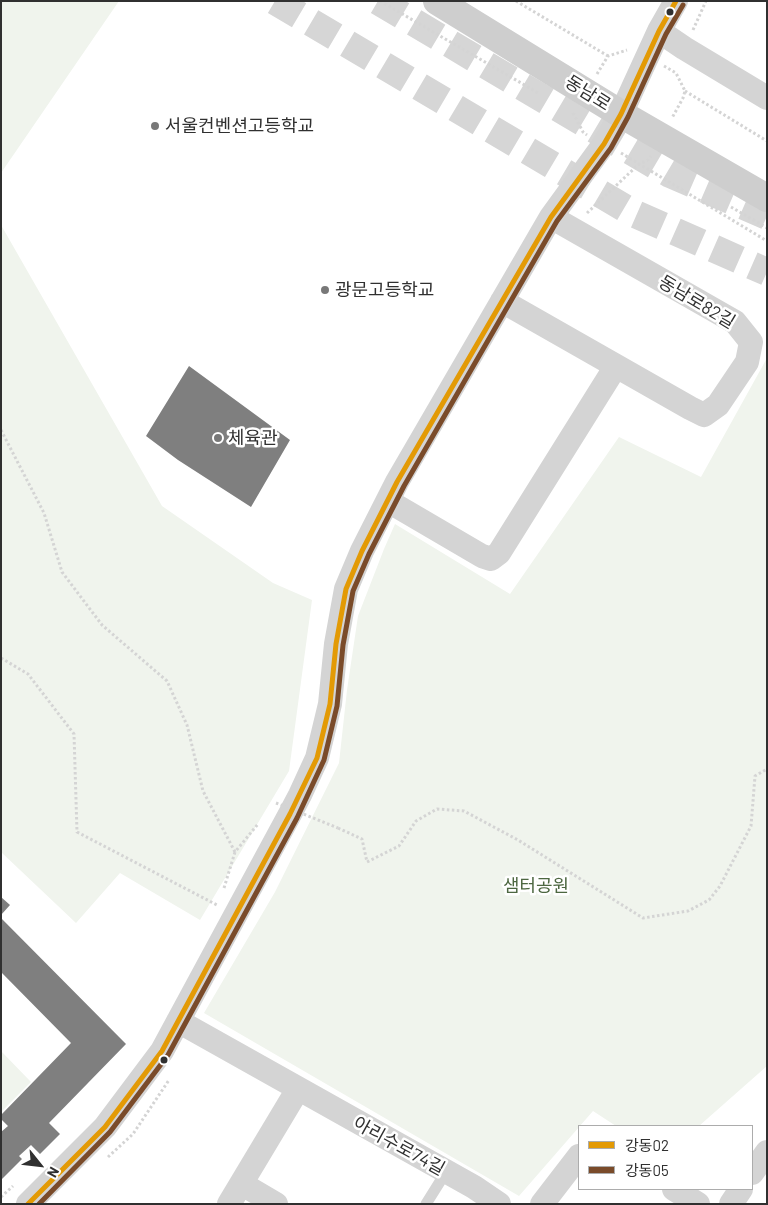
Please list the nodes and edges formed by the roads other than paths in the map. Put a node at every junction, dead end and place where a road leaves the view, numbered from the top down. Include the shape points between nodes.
1 (437, 1) edge
2 (676, 1) edge
3 (659, 31) junction
4 (767, 98) edge
5 (621, 114) junction
6 (767, 198) edge
7 (551, 217) junction
8 (502, 301) junction
9 (616, 366) junction
10 (388, 501) junction
11 (178, 1022) junction
12 (298, 1090) junction
13 (767, 1152) edge
14 (578, 1157) edge
15 (446, 1172) junction
16 (753, 1173) edge
17 (242, 1184) junction
18 (676, 1190) edge
19 (740, 1190) edge
20 (28, 1204) edge
21 (230, 1204) edge
22 (276, 1204) edge
23 (426, 1204) edge
24 (499, 1204) edge
25 (542, 1204) edge
26 (698, 1204) edge
27 (731, 1204) edge

1 - 5 main road, 동남로
2 - 3 street
3 - 4 street
3 - 5 street
5 - 6 main road, 동남로
5 - 7 street via 604,144
7 - 8 street
7 - 9 street, 동남로82길 via 735,322 751,342 747,362 718,405 704,415
8 - 9 street, 동남로82길
8 - 10 street
9 - 10 street via 499,552 491,559
10 - 11 street via 346,589 330,704 317,758
11 - 12 street, 아리수로74길
11 - 20 street via 162,1051 105,1127
12 - 15 street, 아리수로74길
12 - 17 street
13 - 16 street
14 - 25 street
15 - 23 lane
15 - 24 street, 아리수로74길
17 - 21 street
17 - 22 street
18 - 26 street
19 - 27 street

